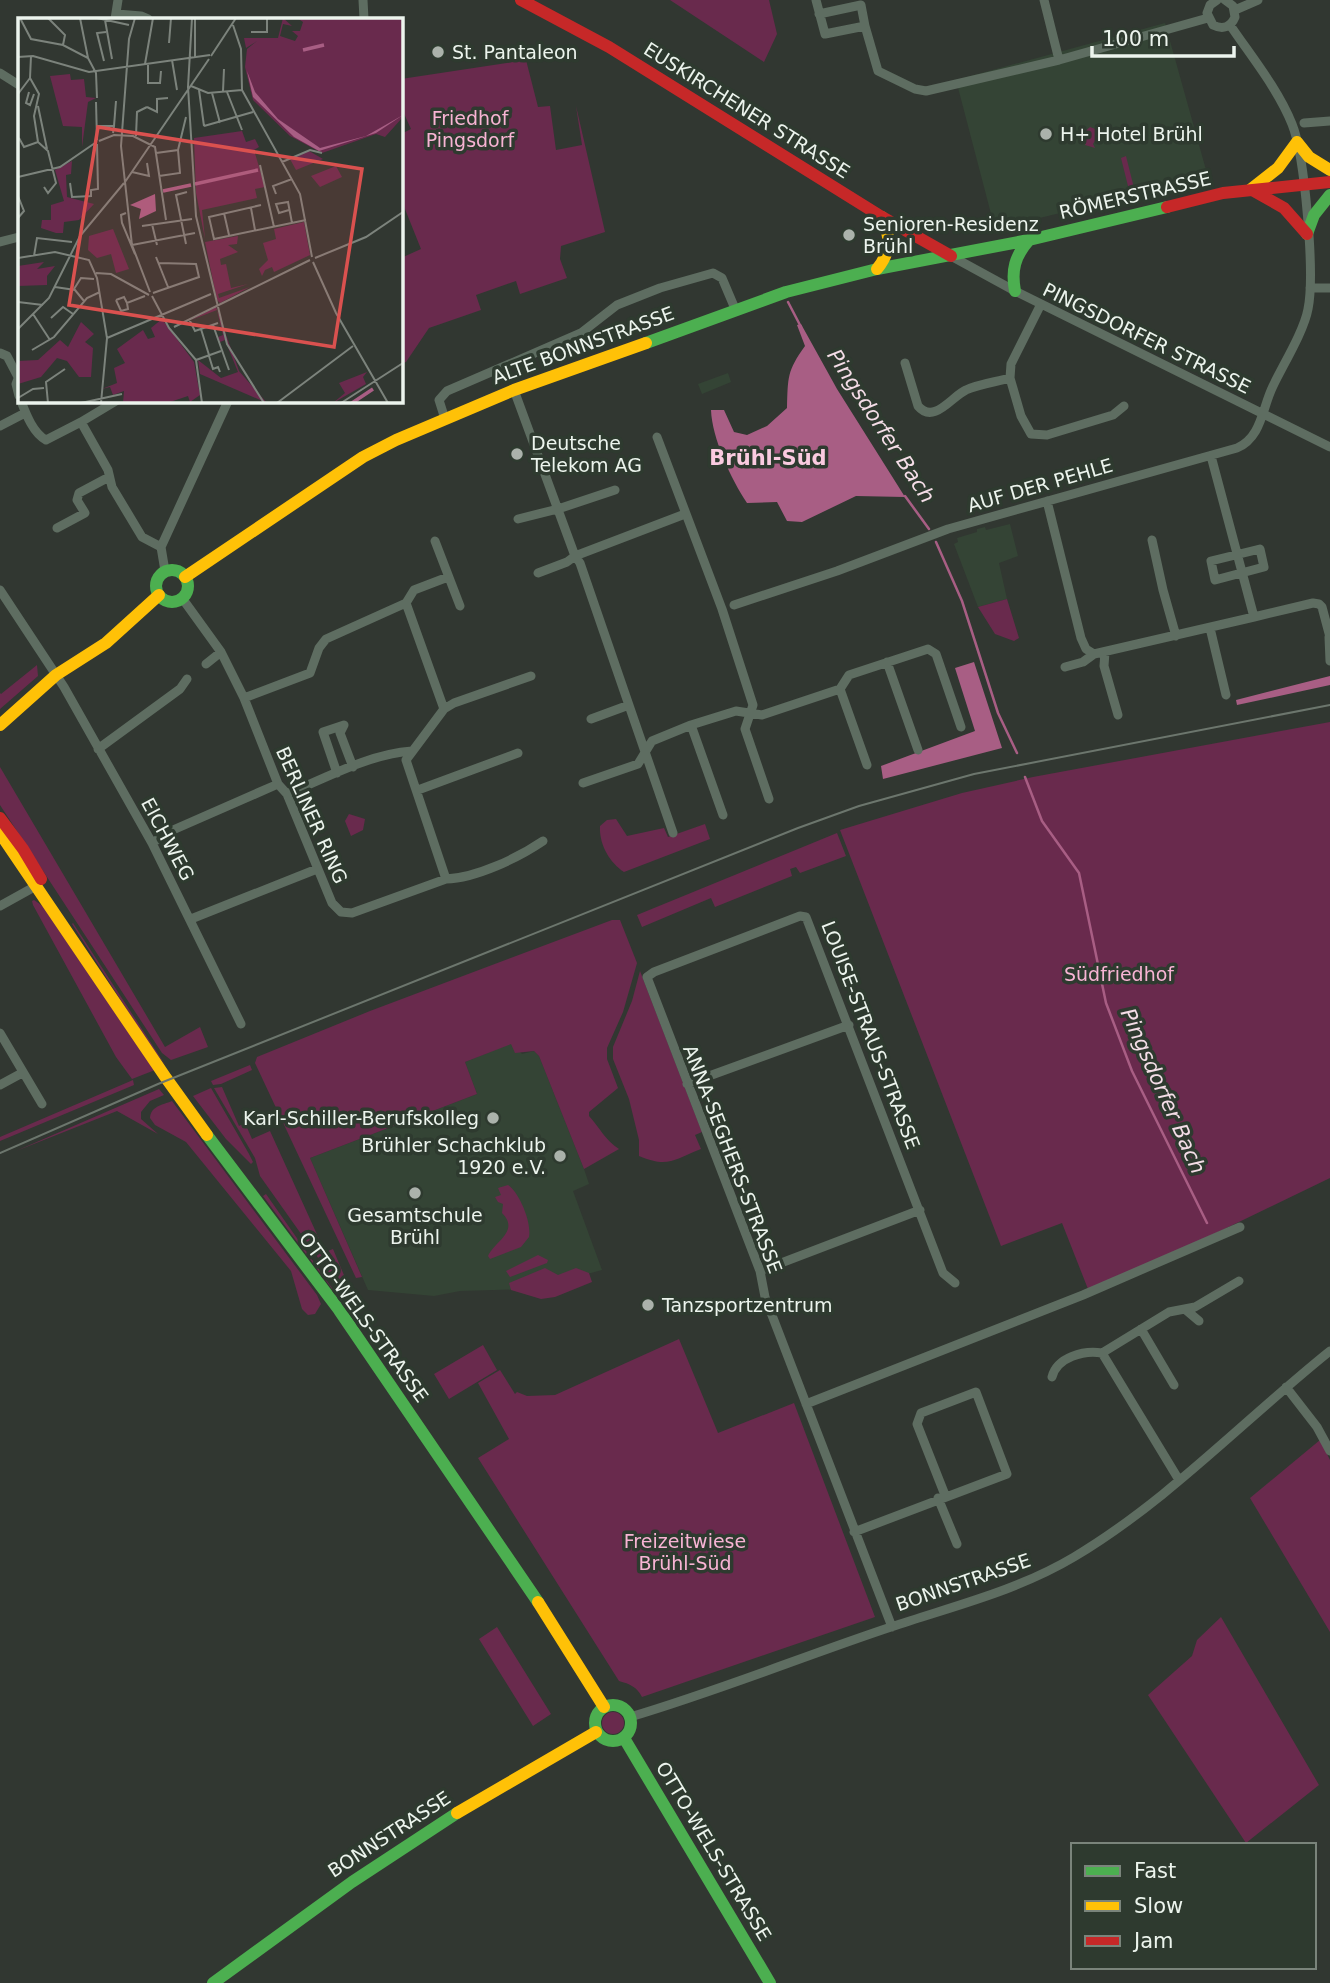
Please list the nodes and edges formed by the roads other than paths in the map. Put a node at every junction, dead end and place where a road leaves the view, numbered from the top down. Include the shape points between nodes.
1 (118, 0) edge
2 (363, 0) edge
3 (521, 0) edge
4 (816, 0) edge
5 (1044, 0) edge
6 (1215, 0) edge
7 (1225, 0) edge
8 (1258, 0) edge
9 (865, 2) edge
10 (1235, 9) junction
11 (819, 14) junction
12 (116, 16) edge
13 (146, 18) edge
14 (364, 18) edge
15 (1208, 18) junction
16 (1230, 25) junction
17 (865, 26) junction
18 (1059, 60) junction
19 (0, 73) edge
20 (18, 84) edge
21 (1330, 121) edge
22 (1304, 123) dead end
23 (1297, 142) junction
24 (1330, 170) edge
25 (1330, 182) edge
26 (1303, 184) junction
27 (1250, 190) junction
28 (1330, 195) edge
29 (882, 217) junction
30 (1307, 234) junction
31 (18, 237) edge
32 (1029, 240) junction
33 (0, 242) edge
34 (950, 256) junction
35 (877, 269) junction
36 (1310, 288) junction
37 (1330, 288) edge
38 (1015, 291) junction
39 (1041, 304) junction
40 (736, 311) junction
41 (0, 353) edge
42 (905, 363) dead end
43 (18, 374) edge
44 (1010, 378) junction
45 (514, 390) junction
46 (21, 402) edge
47 (114, 402) edge
48 (228, 402) edge
49 (1124, 406) dead end
50 (25, 413) junction
51 (1262, 414) junction
52 (445, 419) junction
53 (81, 422) junction
54 (0, 426) edge
55 (657, 437) dead end
56 (1330, 447) edge
57 (1211, 456) junction
58 (108, 477) junction
59 (615, 490) dead end
60 (1047, 501) junction
61 (558, 509) junction
62 (685, 514) junction
63 (518, 519) dead end
64 (57, 528) dead end
65 (1152, 540) dead end
66 (435, 541) dead end
67 (162, 547) junction
68 (1236, 555) junction
69 (575, 556) junction
70 (165, 571) junction
71 (1241, 572) junction
72 (538, 573) dead end
73 (185, 577) junction
74 (449, 577) junction
75 (0, 590) edge
76 (159, 595) junction
77 (182, 598) junction
78 (406, 603) junction
79 (734, 605) dead end
80 (460, 606) dead end
81 (1254, 617) junction
82 (1210, 628) junction
83 (1176, 636) junction
84 (1330, 637) edge
85 (221, 652) junction
86 (1105, 652) junction
87 (1094, 654) junction
88 (1330, 661) edge
89 (887, 662) junction
90 (206, 664) dead end
91 (1065, 667) dead end
92 (56, 675) junction
93 (531, 676) dead end
94 (187, 679) dead end
95 (840, 689) junction
96 (1226, 695) dead end
97 (244, 698) junction
98 (629, 705) junction
99 (444, 709) junction
100 (750, 713) junction
101 (1118, 715) dead end
102 (591, 719) dead end
103 (691, 725) junction
104 (0, 726) edge
105 (961, 727) dead end
106 (98, 749) junction
107 (918, 750) dead end
108 (412, 751) junction
109 (518, 753) dead end
110 (646, 753) junction
111 (867, 765) dead end
112 (353, 767) junction
113 (337, 774) junction
114 (583, 783) dead end
115 (278, 784) junction
116 (418, 790) junction
117 (287, 794) junction
118 (769, 799) dead end
119 (723, 815) dead end
120 (0, 818) edge
121 (0, 833) edge
122 (673, 833) dead end
123 (543, 841) dead end
124 (152, 844) junction
125 (317, 869) junction
126 (446, 878) junction
127 (36, 886) junction
128 (0, 906) edge
129 (191, 919) junction
130 (84, 956) junction
131 (647, 977) joint
132 (241, 1024) dead end
133 (849, 1025) junction
134 (0, 1033) edge
135 (22, 1073) junction
136 (687, 1084) junction
137 (0, 1085) edge
138 (42, 1104) dead end
139 (920, 1210) junction
140 (1240, 1227) dead end
141 (760, 1271) junction
142 (1239, 1281) dead end
143 (955, 1283) dead end
144 (1186, 1310) junction
145 (1199, 1321) dead end
146 (1141, 1329) junction
147 (1330, 1351) edge
148 (1102, 1353) junction
149 (1052, 1377) dead end
150 (1174, 1385) dead end
151 (1286, 1387) junction
152 (806, 1404) junction
153 (1330, 1451) edge
154 (1179, 1480) junction
155 (941, 1497) junction
156 (854, 1532) junction
157 (957, 1544) dead end
158 (892, 1627) junction
159 (604, 1707) junction
160 (630, 1717) junction
161 (596, 1732) junction
162 (624, 1738) junction
163 (213, 1983) edge
164 (770, 1983) edge

1 - 12 street
2 - 14 street
3 - 29 main road, EUSKIRCHENER STRASSE via 609,47
4 - 11 street
5 - 18 street
6 - 15 street
7 - 10 street
8 - 10 street
9 - 11 street
9 - 17 street
10 - 16 street
11 - 17 street via 825,34
12 - 13 street
15 - 16 street via 1217,27
15 - 18 street
16 - 23 street, AUF DER PEHLE via 1284,107
17 - 18 street via 874,64 882,75 926,91
19 - 20 street
21 - 22 street
23 - 24 main road via 1309,157
23 - 26 street, AUF DER PEHLE
23 - 27 main road via 1278,168
25 - 26 main road, RÖMERSTRASSE
26 - 27 main road, RÖMERSTRASSE
26 - 30 street, AUF DER PEHLE
27 - 30 main road via 1282,204
27 - 32 main road, RÖMERSTRASSE
28 - 30 main road via 1314,215
29 - 34 main road, EUSKIRCHENER STRASSE
29 - 35 main road via 891,241 886,260
30 - 36 street, AUF DER PEHLE
31 - 33 street
32 - 34 main road, RÖMERSTRASSE
32 - 38 main road via 1012,265
34 - 35 main road, ALTE BONNSTRASSE
34 - 38 street, PINGSDORFER STRASSE
35 - 40 main road, ALTE BONNSTRASSE via 786,292
36 - 37 street
36 - 51 street, AUF DER PEHLE via 1308,311
38 - 39 street, PINGSDORFER STRASSE
39 - 44 street via 1011,364
39 - 51 street, PINGSDORFER STRASSE
40 - 45 main road, ALTE BONNSTRASSE
40 - 52 street, ALTE BONNSTRASSE via 718,274 660,288 617,305 582,333 447,391 439,400
41 - 43 street
42 - 44 street via 918,406 928,412 942,409 964,391
44 - 49 street via 1026,428 1038,436 1113,415
45 - 52 main road, ALTE BONNSTRASSE
45 - 61 street
46 - 50 street
47 - 53 street
48 - 67 street
50 - 53 street via 46,440
50 - 54 street
51 - 56 street, PINGSDORFER STRASSE
51 - 57 street, AUF DER PEHLE via 1245,445
52 - 73 main road, ALTE BONNSTRASSE via 363,457
53 - 58 street
55 - 62 street
57 - 60 street, AUF DER PEHLE
57 - 68 street
58 - 64 street via 79,493 77,500 85,513
58 - 67 street via 142,537
59 - 61 street
60 - 79 street, AUF DER PEHLE via 948,529
60 - 87 street via 1081,638
61 - 63 street
61 - 69 street
62 - 69 street
62 - 100 street via 730,633 753,705
65 - 83 street
66 - 74 street
67 - 70 street
68 - 71 street
68 - 71 street via 1260,549 1264,567
68 - 71 street via 1211,561 1215,580
69 - 72 street
69 - 98 street
70 - 73 main road via 178,571
70 - 76 main road via 156,582
71 - 81 street
73 - 77 main road via 188,589
74 - 78 street via 414,590
74 - 80 street
75 - 92 street, EICHWEG
76 - 77 main road via 172,602
76 - 92 main road via 106,643
77 - 85 street, BERLINER RING
78 - 97 street via 326,639 310,673
78 - 99 street
81 - 82 street
81 - 84 street via 1319,604
82 - 83 street
82 - 96 street
83 - 86 street
84 - 88 street
85 - 90 street
85 - 97 street, BERLINER RING
86 - 87 street
86 - 101 street via 1104,666
87 - 91 street
89 - 95 street via 849,675
89 - 105 street via 928,649 936,653
89 - 107 street
92 - 104 main road
92 - 106 street, EICHWEG
93 - 99 street
94 - 106 street via 180,689
95 - 100 street via 762,715
95 - 111 street
97 - 115 street, BERLINER RING
98 - 102 street
98 - 110 street
99 - 108 street
100 - 103 street via 736,711
100 - 118 street via 745,729
103 - 110 street via 652,741
103 - 119 street
106 - 124 street, EICHWEG
108 - 112 street
108 - 116 street via 406,760
109 - 116 street
110 - 114 street via 638,764
110 - 122 street
112 - 113 street
112 - 113 street via 340,733 344,725 323,732
113 - 117 street
115 - 117 street, BERLINER RING
115 - 124 street via 173,830
116 - 126 street
117 - 125 street, BERLINER RING
120 - 130 main road, OTTO-WELS-STRASSE via 23,849
121 - 127 main road, OTTO-WELS-STRASSE
123 - 126 street, BERLINER RING via 525,853 461,878
124 - 129 street, EICHWEG
125 - 126 street, BERLINER RING via 332,904 341,912 352,913
125 - 129 street
127 - 128 street
127 - 130 main road, OTTO-WELS-STRASSE
129 - 132 street, EICHWEG
130 - 159 main road, OTTO-WELS-STRASSE via 166,1078 339,1310 526,1582
131 - 133 street, LOUISE-STRAUS-STRASSE via 800,916 806,918
131 - 136 street, ANNA-SEGHERS-STRASSE
133 - 136 street
133 - 139 street, LOUISE-STRAUS-STRASSE
134 - 135 street
135 - 137 street
135 - 138 street
136 - 141 street, ANNA-SEGHERS-STRASSE
139 - 141 street
139 - 143 street, LOUISE-STRAUS-STRASSE via 943,1273
140 - 152 street via 1083,1295
141 - 152 street, ANNA-SEGHERS-STRASSE via 765,1297
142 - 144 street
144 - 145 street
144 - 146 street via 1174,1310
146 - 148 street
146 - 150 street
147 - 151 street, BONNSTRASSE
148 - 149 street via 1083,1353 1061,1362
148 - 154 street
151 - 153 street
151 - 154 street, BONNSTRASSE
152 - 156 street, ANNA-SEGHERS-STRASSE
154 - 158 street, BONNSTRASSE via 1118,1529 1043,1574
155 - 155 street via 1007,1474 976,1392 921,1413 917,1424
155 - 156 street
155 - 157 street
156 - 158 street, ANNA-SEGHERS-STRASSE
158 - 160 street, BONNSTRASSE
159 - 160 main road via 622,1707
159 - 161 main road via 594,1720
160 - 162 main road via 631,1728
161 - 162 main road via 609,1742
161 - 163 main road, BONNSTRASSE via 388,1856
162 - 164 main road, OTTO-WELS-STRASSE

